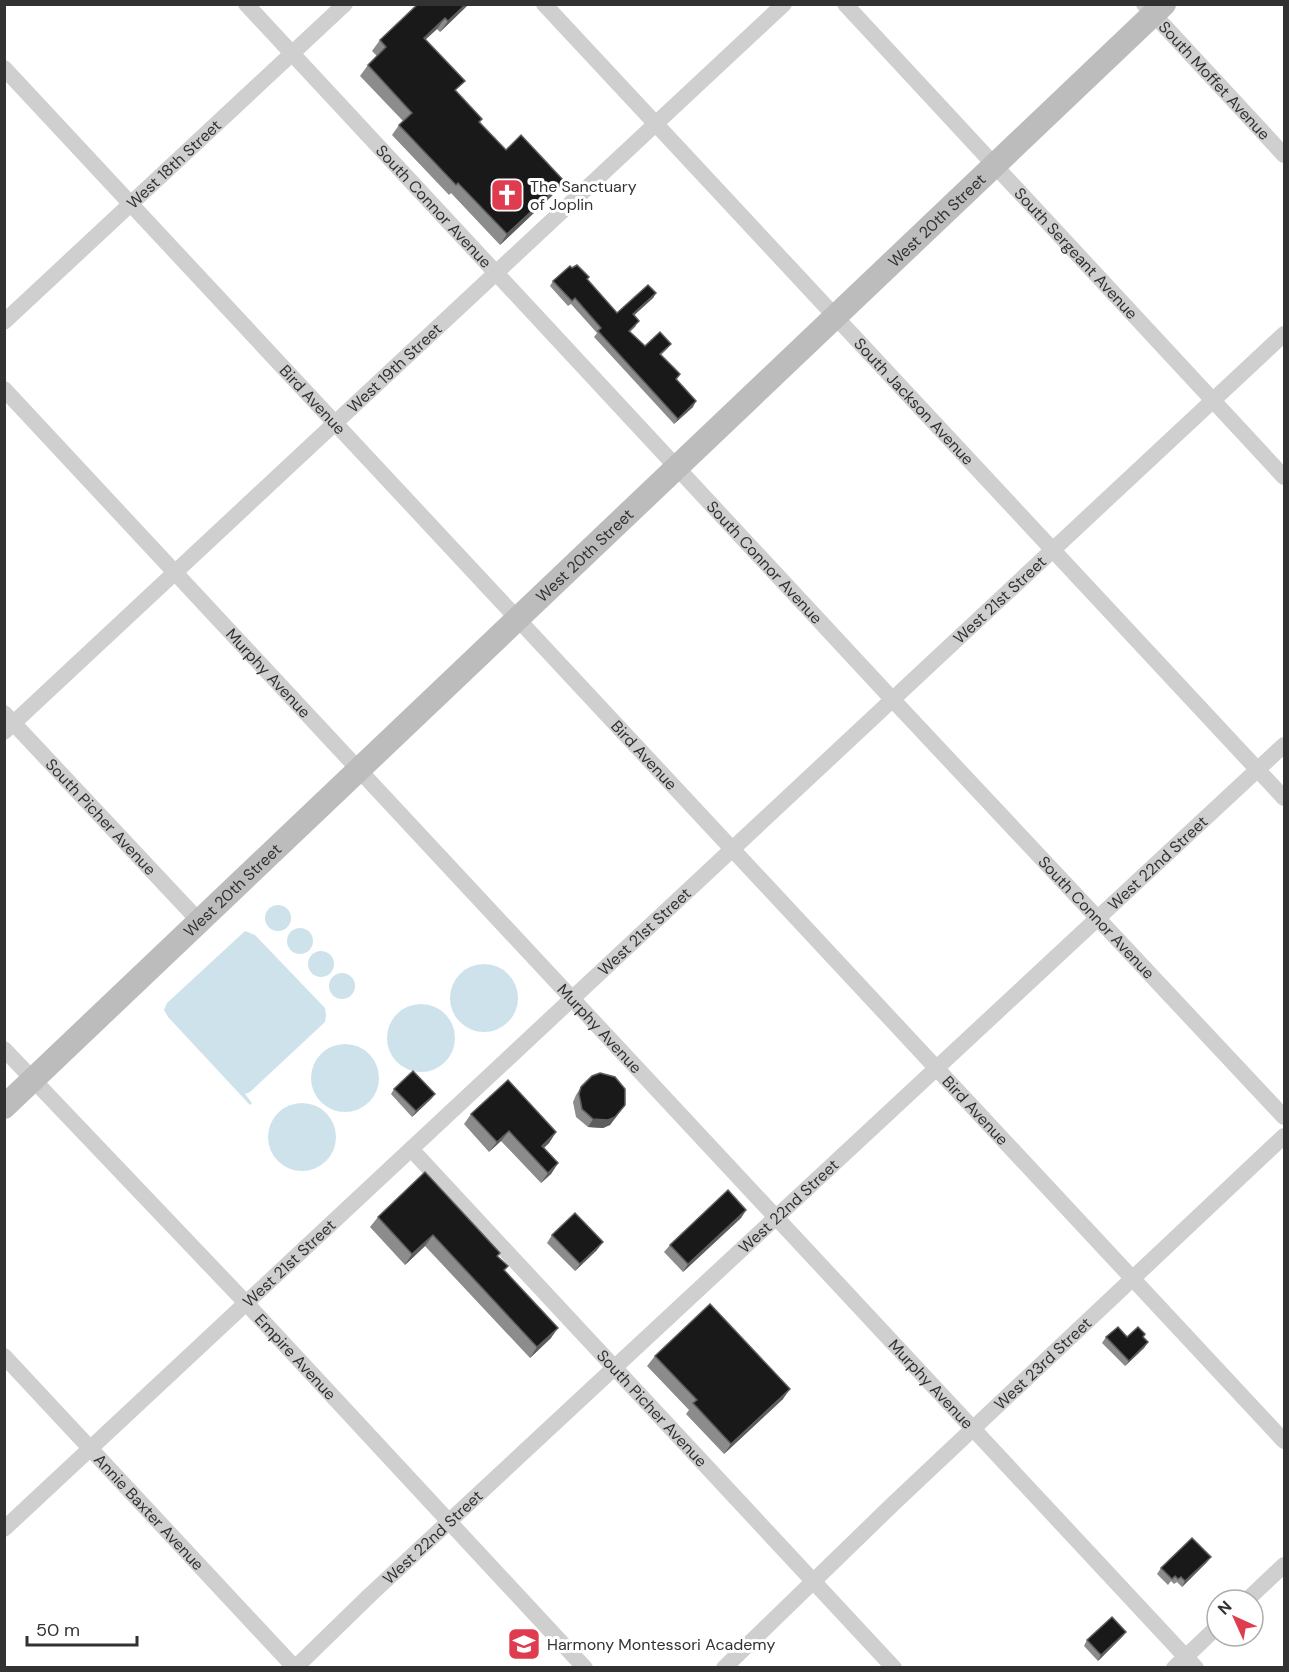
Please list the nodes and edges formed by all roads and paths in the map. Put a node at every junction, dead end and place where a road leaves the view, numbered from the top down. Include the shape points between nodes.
1 (246, 4) edge
2 (345, 4) edge
3 (544, 4) edge
4 (784, 4) edge
5 (844, 4) edge
6 (1154, 8) edge
7 (292, 54) junction
8 (4, 68) edge
9 (656, 124) junction
10 (1284, 155) edge
11 (995, 166) junction
12 (131, 204) junction
13 (495, 274) junction
14 (836, 317) junction
15 (4, 322) edge
16 (1284, 334) edge
17 (4, 389) edge
18 (1213, 400) junction
19 (336, 423) junction
20 (677, 468) junction
21 (1284, 477) edge
22 (1054, 550) junction
23 (176, 572) junction
24 (518, 619) junction
25 (893, 700) junction
26 (8, 723) edge
27 (1284, 745) edge
28 (359, 770) junction
29 (1258, 770) junction
30 (1284, 798) edge
31 (733, 849) junction
32 (1098, 919) junction
33 (200, 922) junction
34 (571, 999) junction
35 (4, 1049) edge
36 (937, 1068) junction
37 (33, 1080) junction
38 (4, 1107) edge
39 (1284, 1118) edge
40 (1284, 1136) edge
41 (411, 1149) junction
42 (776, 1219) junction
43 (1133, 1279) junction
44 (246, 1303) junction
45 (4, 1356) edge
46 (616, 1368) junction
47 (973, 1429) junction
48 (1284, 1441) edge
49 (91, 1448) junction
50 (450, 1522) junction
51 (4, 1529) edge
52 (1284, 1565) edge
53 (814, 1582) junction
54 (1260, 1588) edge
55 (1205, 1642) edge
56 (1185, 1664) edge
57 (295, 1668) edge
58 (585, 1668) edge
59 (724, 1668) edge
60 (894, 1668) edge

1 - 7 street, South Connor Avenue
2 - 7 street, West 18th Street
3 - 9 street, South Jackson Avenue
4 - 9 street, West 19th Street
5 - 11 street, South Sergeant Avenue
6 - 10 street, South Moffet Avenue
6 - 11 main road, West 20th Street
7 - 12 street, West 18th Street
7 - 13 street, South Connor Avenue
8 - 12 street, Bird Avenue
9 - 13 street, West 19th Street
9 - 14 street, South Jackson Avenue
11 - 14 main road, West 20th Street
11 - 18 street, South Sergeant Avenue
12 - 15 street, West 18th Street
12 - 19 street, Bird Avenue
13 - 19 street, West 19th Street
13 - 20 street, South Connor Avenue
14 - 20 main road, West 20th Street
14 - 22 street, South Jackson Avenue
16 - 18 street, West 21st Street
17 - 23 street, Murphy Avenue
18 - 21 street, South Sergeant Avenue
18 - 22 street, West 21st Street
19 - 23 street, West 19th Street
19 - 24 street, Bird Avenue
20 - 24 main road, West 20th Street
20 - 25 street, South Connor Avenue
22 - 25 street, West 21st Street
22 - 29 street, South Jackson Avenue
23 - 26 street, West 19th Street
23 - 28 street, Murphy Avenue
24 - 28 main road, West 20th Street
24 - 31 street, Bird Avenue
25 - 31 street, West 21st Street
25 - 32 street, South Connor Avenue
26 - 33 street, South Picher Avenue
27 - 29 street, West 22nd Street
28 - 33 main road, West 20th Street
28 - 34 street, Murphy Avenue
29 - 30 street, South Jackson Avenue
29 - 32 street, West 22nd Street
31 - 34 street, West 21st Street
31 - 36 street, Bird Avenue
32 - 36 street, West 22nd Street
32 - 39 street, South Connor Avenue
33 - 37 main road, West 20th Street
34 - 41 street, West 21st Street
34 - 42 street, Murphy Avenue
35 - 37 street, Empire Avenue
36 - 42 street, West 22nd Street
36 - 43 street, Bird Avenue
37 - 38 main road, West 20th Street
37 - 44 street, Empire Avenue
40 - 43 street, West 23rd Street
41 - 44 street, West 21st Street
41 - 46 street, South Picher Avenue
42 - 46 street, West 22nd Street
42 - 47 street, Murphy Avenue
43 - 47 street, West 23rd Street
43 - 48 street, Bird Avenue
44 - 49 street, West 21st Street
44 - 50 street, Empire Avenue
45 - 49 street, Annie Baxter Avenue
46 - 50 street, West 22nd Street
46 - 53 street, South Picher Avenue
47 - 53 street, West 23rd Street
47 - 56 street, Murphy Avenue
49 - 51 street, West 21st Street
49 - 57 street, Annie Baxter Avenue
50 - 57 street, West 22nd Street
50 - 58 street, Empire Avenue
52 - 54 street
53 - 59 street, West 23rd Street
53 - 60 street, South Picher Avenue
55 - 56 street

